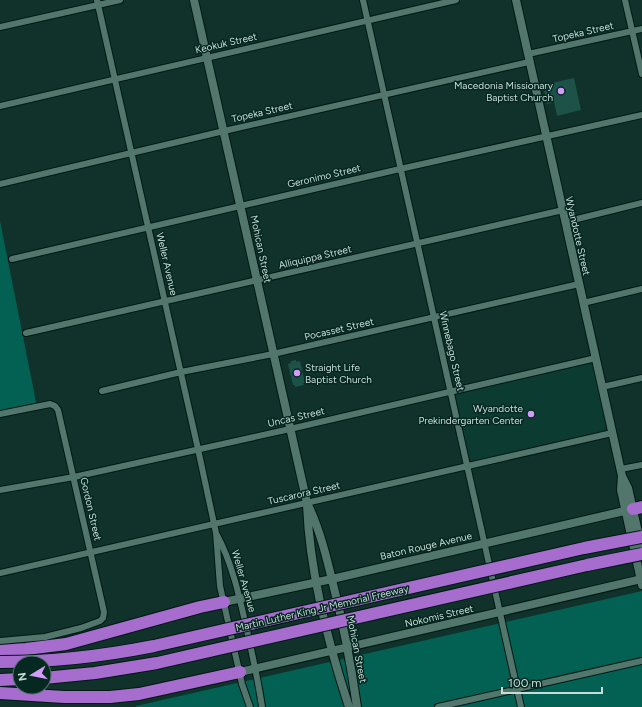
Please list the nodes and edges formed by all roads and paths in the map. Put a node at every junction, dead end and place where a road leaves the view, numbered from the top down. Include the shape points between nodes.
1 (120, 0) edge
2 (194, 0) edge
3 (363, 0) edge
4 (456, 0) edge
5 (516, 0) edge
6 (625, 0) edge
7 (98, 2) edge
8 (367, 20) junction
9 (0, 27) edge
10 (642, 29) edge
11 (632, 31) junction
12 (207, 58) junction
13 (528, 58) junction
14 (642, 74) edge
15 (115, 79) junction
16 (384, 95) junction
17 (0, 106) edge
18 (642, 116) edge
19 (224, 131) junction
20 (546, 137) junction
21 (132, 153) junction
22 (400, 169) junction
23 (0, 184) edge
24 (642, 203) edge
25 (241, 206) junction
26 (562, 210) junction
27 (565, 222) junction
28 (149, 228) junction
29 (417, 243) junction
30 (12, 259) dead end
31 (258, 281) junction
32 (579, 284) junction
33 (642, 289) edge
34 (166, 302) junction
35 (583, 303) junction
36 (433, 317) junction
37 (26, 333) dead end
38 (273, 354) junction
39 (596, 358) junction
40 (181, 372) junction
41 (642, 378) edge
42 (602, 387) junction
43 (102, 391) dead end
44 (451, 392) junction
45 (0, 414) edge
46 (290, 429) junction
47 (612, 433) junction
48 (198, 449) junction
49 (642, 465) edge
50 (467, 467) junction
51 (621, 473) junction
52 (74, 477) junction
53 (0, 490) edge
54 (307, 503) junction
55 (633, 509) edge
56 (214, 524) junction
57 (216, 533) junction
58 (642, 537) edge
59 (484, 543) junction
60 (642, 550) edge
61 (91, 552) junction
62 (642, 554) edge
63 (0, 573) edge
64 (332, 579) junction
65 (642, 581) edge
66 (316, 582) junction
67 (240, 598) junction
68 (224, 602) junction
69 (500, 612) junction
70 (0, 642) edge
71 (348, 647) junction
72 (0, 651) edge
73 (332, 651) junction
74 (642, 661) edge
75 (0, 662) edge
76 (255, 668) junction
77 (240, 672) junction
78 (52, 677) edge
79 (12, 679) edge
80 (0, 680) edge
81 (517, 689) junction
82 (0, 693) edge
83 (250, 707) edge
84 (262, 707) edge
85 (348, 707) edge
86 (357, 707) edge
87 (438, 707) edge
88 (521, 707) edge

1 - 7 street
2 - 12 street, Mohican Street
3 - 8 street, Winnebago Street
4 - 8 street, Keokuk Street
5 - 13 street, Wyandotte Street
6 - 11 street
7 - 9 street
7 - 15 street, Weller Avenue
8 - 12 street, Keokuk Street
8 - 16 street, Winnebago Street
10 - 11 street, Topeka Street
11 - 13 street, Topeka Street
11 - 14 street
12 - 15 street, Keokuk Street
12 - 19 street, Mohican Street
13 - 16 street, Topeka Street
13 - 20 street, Wyandotte Street
15 - 17 street, Keokuk Street
15 - 21 street, Weller Avenue
16 - 19 street, Topeka Street
16 - 22 street, Winnebago Street
18 - 20 street, Geronimo Street
19 - 21 street, Topeka Street
19 - 25 street, Mohican Street
20 - 22 street, Geronimo Street
20 - 26 street, Wyandotte Street
21 - 23 street, Topeka Street
21 - 28 street, Weller Avenue
22 - 25 street, Geronimo Street
22 - 29 street, Winnebago Street
24 - 27 street
25 - 28 street, Geronimo Street
25 - 31 street, Mohican Street
26 - 27 street, Wyandotte Street
26 - 29 street, Alliquippa Street
27 - 32 street, Wyandotte Street
28 - 30 street, Geronimo Street
28 - 34 street, Weller Avenue
29 - 31 street, Alliquippa Street
29 - 36 street, Winnebago Street
31 - 34 street, Alliquippa Street
31 - 38 street, Mohican Street
32 - 35 street, Wyandotte Street
32 - 36 street, Pocasset Street
33 - 35 street
34 - 37 street, Alliquippa Street
34 - 40 street, Weller Avenue
35 - 39 street, Wyandotte Street
36 - 38 street, Pocasset Street
36 - 44 street, Winnebago Street
38 - 40 street, Pocasset Street
38 - 46 street, Mohican Street
39 - 42 street, Wyandotte Street
39 - 44 street, Uncas Street
40 - 43 street, Pocasset Street
40 - 48 street, Weller Avenue
41 - 42 street
42 - 47 street, Wyandotte Street
44 - 46 street, Uncas Street
44 - 50 street, Winnebago Street
45 - 52 street, Gordon Street via 50,404 55,406 59,413
46 - 48 street, Uncas Street
46 - 54 street, Mohican Street
47 - 50 street, Tuscarora Street
47 - 51 street, Wyandotte Street
48 - 52 street, Uncas Street
48 - 56 street, Weller Avenue
49 - 51 street
50 - 54 street, Tuscarora Street
50 - 59 street, Winnebago Street
51 - 55 street, Wyandotte Street
52 - 53 street, Uncas Street
52 - 61 street, Gordon Street
54 - 56 street, Tuscarora Street
54 - 64 street, Mohican Street via 316,522
54 - 66 street, Mohican Street
55 - 59 street, Baton Rouge Avenue
55 - 60 street, Wyandotte Street
55 - 65 street, Wyandotte Street
56 - 57 street, Weller Avenue
56 - 61 street, Tuscarora Street
57 - 67 street, Weller Avenue via 225,549
57 - 68 street, Weller Avenue via 220,586
58 - 75 highway, Martin Luther King Jr Memorial Freeway, bridge via 133,650 52,660
59 - 64 street, Baton Rouge Avenue
59 - 69 street, Winnebago Street
61 - 63 street, Tuscarora Street
61 - 70 street, Gordon Street via 104,609 100,621 45,637
62 - 78 highway, Martin Luther King Jr Memorial Freeway, bridge via 164,661
64 - 66 street, Baton Rouge Avenue
64 - 71 street, Mohican Street
65 - 69 street, Nokomis Street
66 - 67 street, Baton Rouge Avenue
66 - 73 street, Mohican Street
67 - 68 street, Baton Rouge Avenue
67 - 76 street, Weller Avenue
68 - 72 highway via 200,606 59,645
68 - 77 street, Weller Avenue
69 - 71 street, Nokomis Street
69 - 81 street, Winnebago Street
71 - 73 street, Nokomis Street
71 - 86 street, Mohican Street
73 - 76 street, Nokomis Street
73 - 85 street, Mohican Street
74 - 81 street
76 - 77 street, Nokomis Street
76 - 84 street, Weller Avenue
77 - 82 highway via 139,694 110,697
77 - 83 street, Weller Avenue
79 - 80 highway
81 - 87 street
81 - 88 street, Winnebago Street

